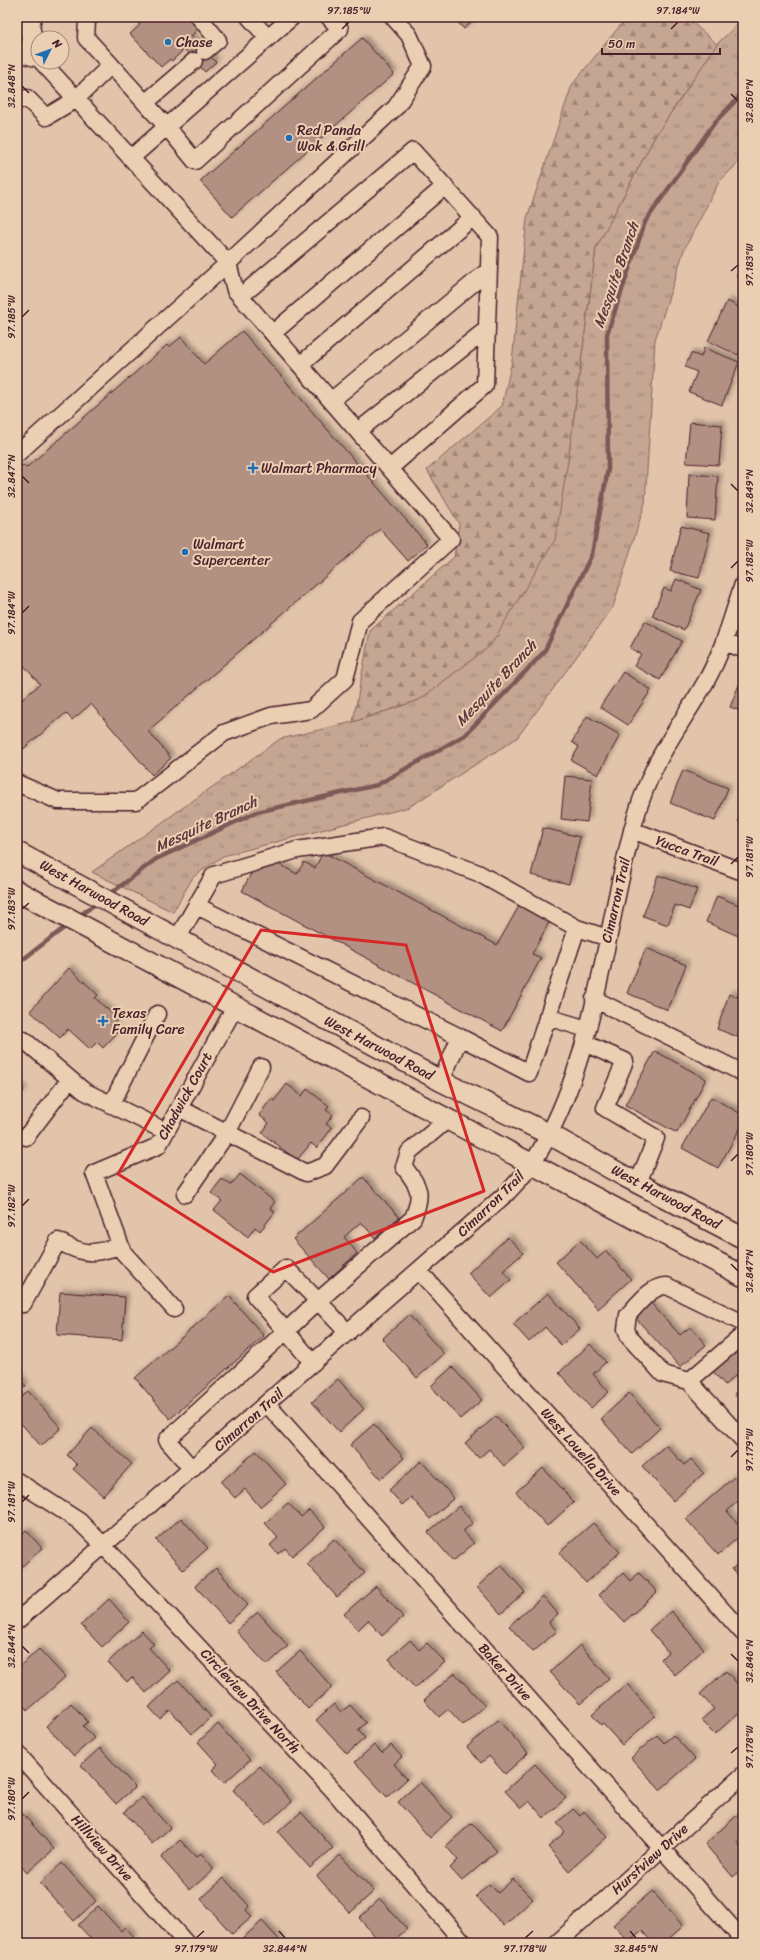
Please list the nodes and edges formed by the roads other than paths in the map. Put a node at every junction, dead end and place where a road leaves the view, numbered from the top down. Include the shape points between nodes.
1 (31, 17) edge
2 (90, 17) edge
3 (199, 17) edge
4 (249, 17) edge
5 (292, 17) edge
6 (329, 17) edge
7 (393, 17) edge
8 (30, 32) edge
9 (268, 38) junction
10 (17, 51) edge
11 (30, 56) edge
12 (111, 65) junction
13 (49, 70) edge
14 (76, 99) junction
15 (17, 101) edge
16 (145, 103) junction
17 (167, 127) junction
18 (131, 158) junction
19 (445, 186) junction
20 (473, 217) junction
21 (228, 263) junction
22 (489, 270) junction
23 (241, 296) junction
24 (487, 329) junction
25 (273, 334) junction
26 (300, 365) junction
27 (332, 400) junction
28 (358, 431) junction
29 (17, 454) edge
30 (390, 468) junction
31 (743, 584) edge
32 (724, 642) junction
33 (743, 649) edge
34 (17, 783) edge
35 (632, 830) junction
36 (17, 852) edge
37 (743, 872) edge
38 (17, 891) edge
39 (197, 906) junction
40 (577, 928) junction
41 (608, 938) junction
42 (177, 939) junction
43 (594, 999) junction
44 (234, 1007) junction
45 (157, 1014) dead end
46 (547, 1017) junction
47 (585, 1036) junction
48 (460, 1037) junction
49 (24, 1040) dead end
50 (261, 1067) dead end
51 (743, 1073) edge
52 (70, 1079) junction
53 (441, 1081) junction
54 (111, 1105) junction
55 (179, 1108) junction
56 (361, 1118) dead end
57 (447, 1120) junction
58 (165, 1131) junction
59 (227, 1133) junction
60 (549, 1134) junction
61 (26, 1137) dead end
62 (531, 1165) junction
63 (638, 1183) junction
64 (185, 1194) dead end
65 (743, 1238) edge
66 (121, 1246) junction
67 (419, 1271) junction
68 (743, 1276) edge
69 (318, 1301) junction
70 (23, 1304) dead end
71 (174, 1309) dead end
72 (743, 1324) edge
73 (286, 1331) junction
74 (348, 1333) junction
75 (743, 1335) edge
76 (313, 1363) junction
77 (689, 1381) junction
78 (267, 1404) junction
79 (743, 1440) edge
80 (192, 1469) junction
81 (17, 1480) edge
82 (103, 1545) junction
83 (17, 1621) edge
84 (743, 1633) edge
85 (17, 1753) edge
86 (743, 1775) edge
87 (662, 1848) junction
88 (743, 1940) edge
89 (186, 1943) edge
90 (464, 1943) edge
91 (557, 1943) edge

1 - 8 main road via 28,26
2 - 12 street via 87,20 86,38
3 - 16 street via 218,40
4 - 9 street
5 - 9 street
6 - 17 street via 340,29 195,161
7 - 21 street via 412,42 423,66 420,72 396,107
9 - 17 street
10 - 11 main road
12 - 14 street
12 - 16 street
13 - 14 street
14 - 15 street via 46,117 27,98
14 - 18 street
16 - 17 street
17 - 18 street
18 - 21 street
19 - 20 street
19 - 23 street via 413,150
19 - 25 street
20 - 22 street via 490,237
20 - 26 street
21 - 23 street via 235,290
21 - 29 street
22 - 24 street
22 - 27 street
23 - 25 street
24 - 28 street
24 - 30 street via 485,386
25 - 26 street
26 - 27 street
27 - 28 street
28 - 30 street
30 - 34 street via 451,539 360,621 345,679 311,710 271,716 224,733 136,801 58,801
31 - 32 street, Cimarron Trail
32 - 33 street
32 - 35 street, Cimarron Trail via 706,682 649,779
35 - 37 street, Yucca Trail
35 - 41 street, Cimarron Trail
36 - 42 main road, West Harwood Road
38 - 44 main road
39 - 40 street via 214,875 297,850 384,837 478,873
39 - 42 street
39 - 48 street
40 - 41 street
40 - 46 street
41 - 43 street, Cimarron Trail
42 - 53 main road, West Harwood Road
43 - 47 street, Cimarron Trail
43 - 51 street
44 - 55 street, Chadwick Court
44 - 57 main road
45 - 54 street
46 - 47 street
46 - 48 street via 529,1073
47 - 60 street, Cimarron Trail via 576,1070
47 - 63 street via 625,1061 605,1108 656,1138
48 - 53 street
49 - 52 street
50 - 59 street
52 - 54 street via 84,1091
52 - 61 street
53 - 60 main road, West Harwood Road
54 - 58 street
55 - 58 street, Chadwick Court
55 - 59 street
56 - 59 street via 325,1166 306,1173
57 - 62 main road
57 - 69 street via 409,1152 404,1167 418,1185 420,1202 413,1218
58 - 66 street, Chadwick Court via 158,1146 94,1173
59 - 64 street
60 - 62 street, Cimarron Trail
60 - 63 main road, West Harwood Road
62 - 67 street, Cimarron Trail via 508,1192
62 - 68 main road
63 - 65 main road, West Harwood Road
66 - 70 street via 96,1253 76,1251 58,1241
66 - 71 street via 123,1252
67 - 74 street, Cimarron Trail
67 - 84 street, West Louella Drive
69 - 73 street
69 - 73 street via 286,1268 255,1296
69 - 74 street
72 - 77 street via 667,1286 655,1288 628,1315 626,1329 629,1337 663,1374
73 - 76 street
73 - 80 street via 168,1440
74 - 76 street, Cimarron Trail
75 - 77 street
76 - 78 street, Cimarron Trail
77 - 79 street
78 - 80 street, Cimarron Trail
78 - 87 street, Baker Drive
80 - 82 street, Cimarron Trail
81 - 82 street, Circleview Drive North via 79,1521
82 - 83 street, Cimarron Trail
82 - 90 street, Circleview Drive North via 332,1789
85 - 89 street, Hillview Drive
86 - 87 street, Hurstview Drive
87 - 88 street, Baker Drive
87 - 91 street, Hurstview Drive

